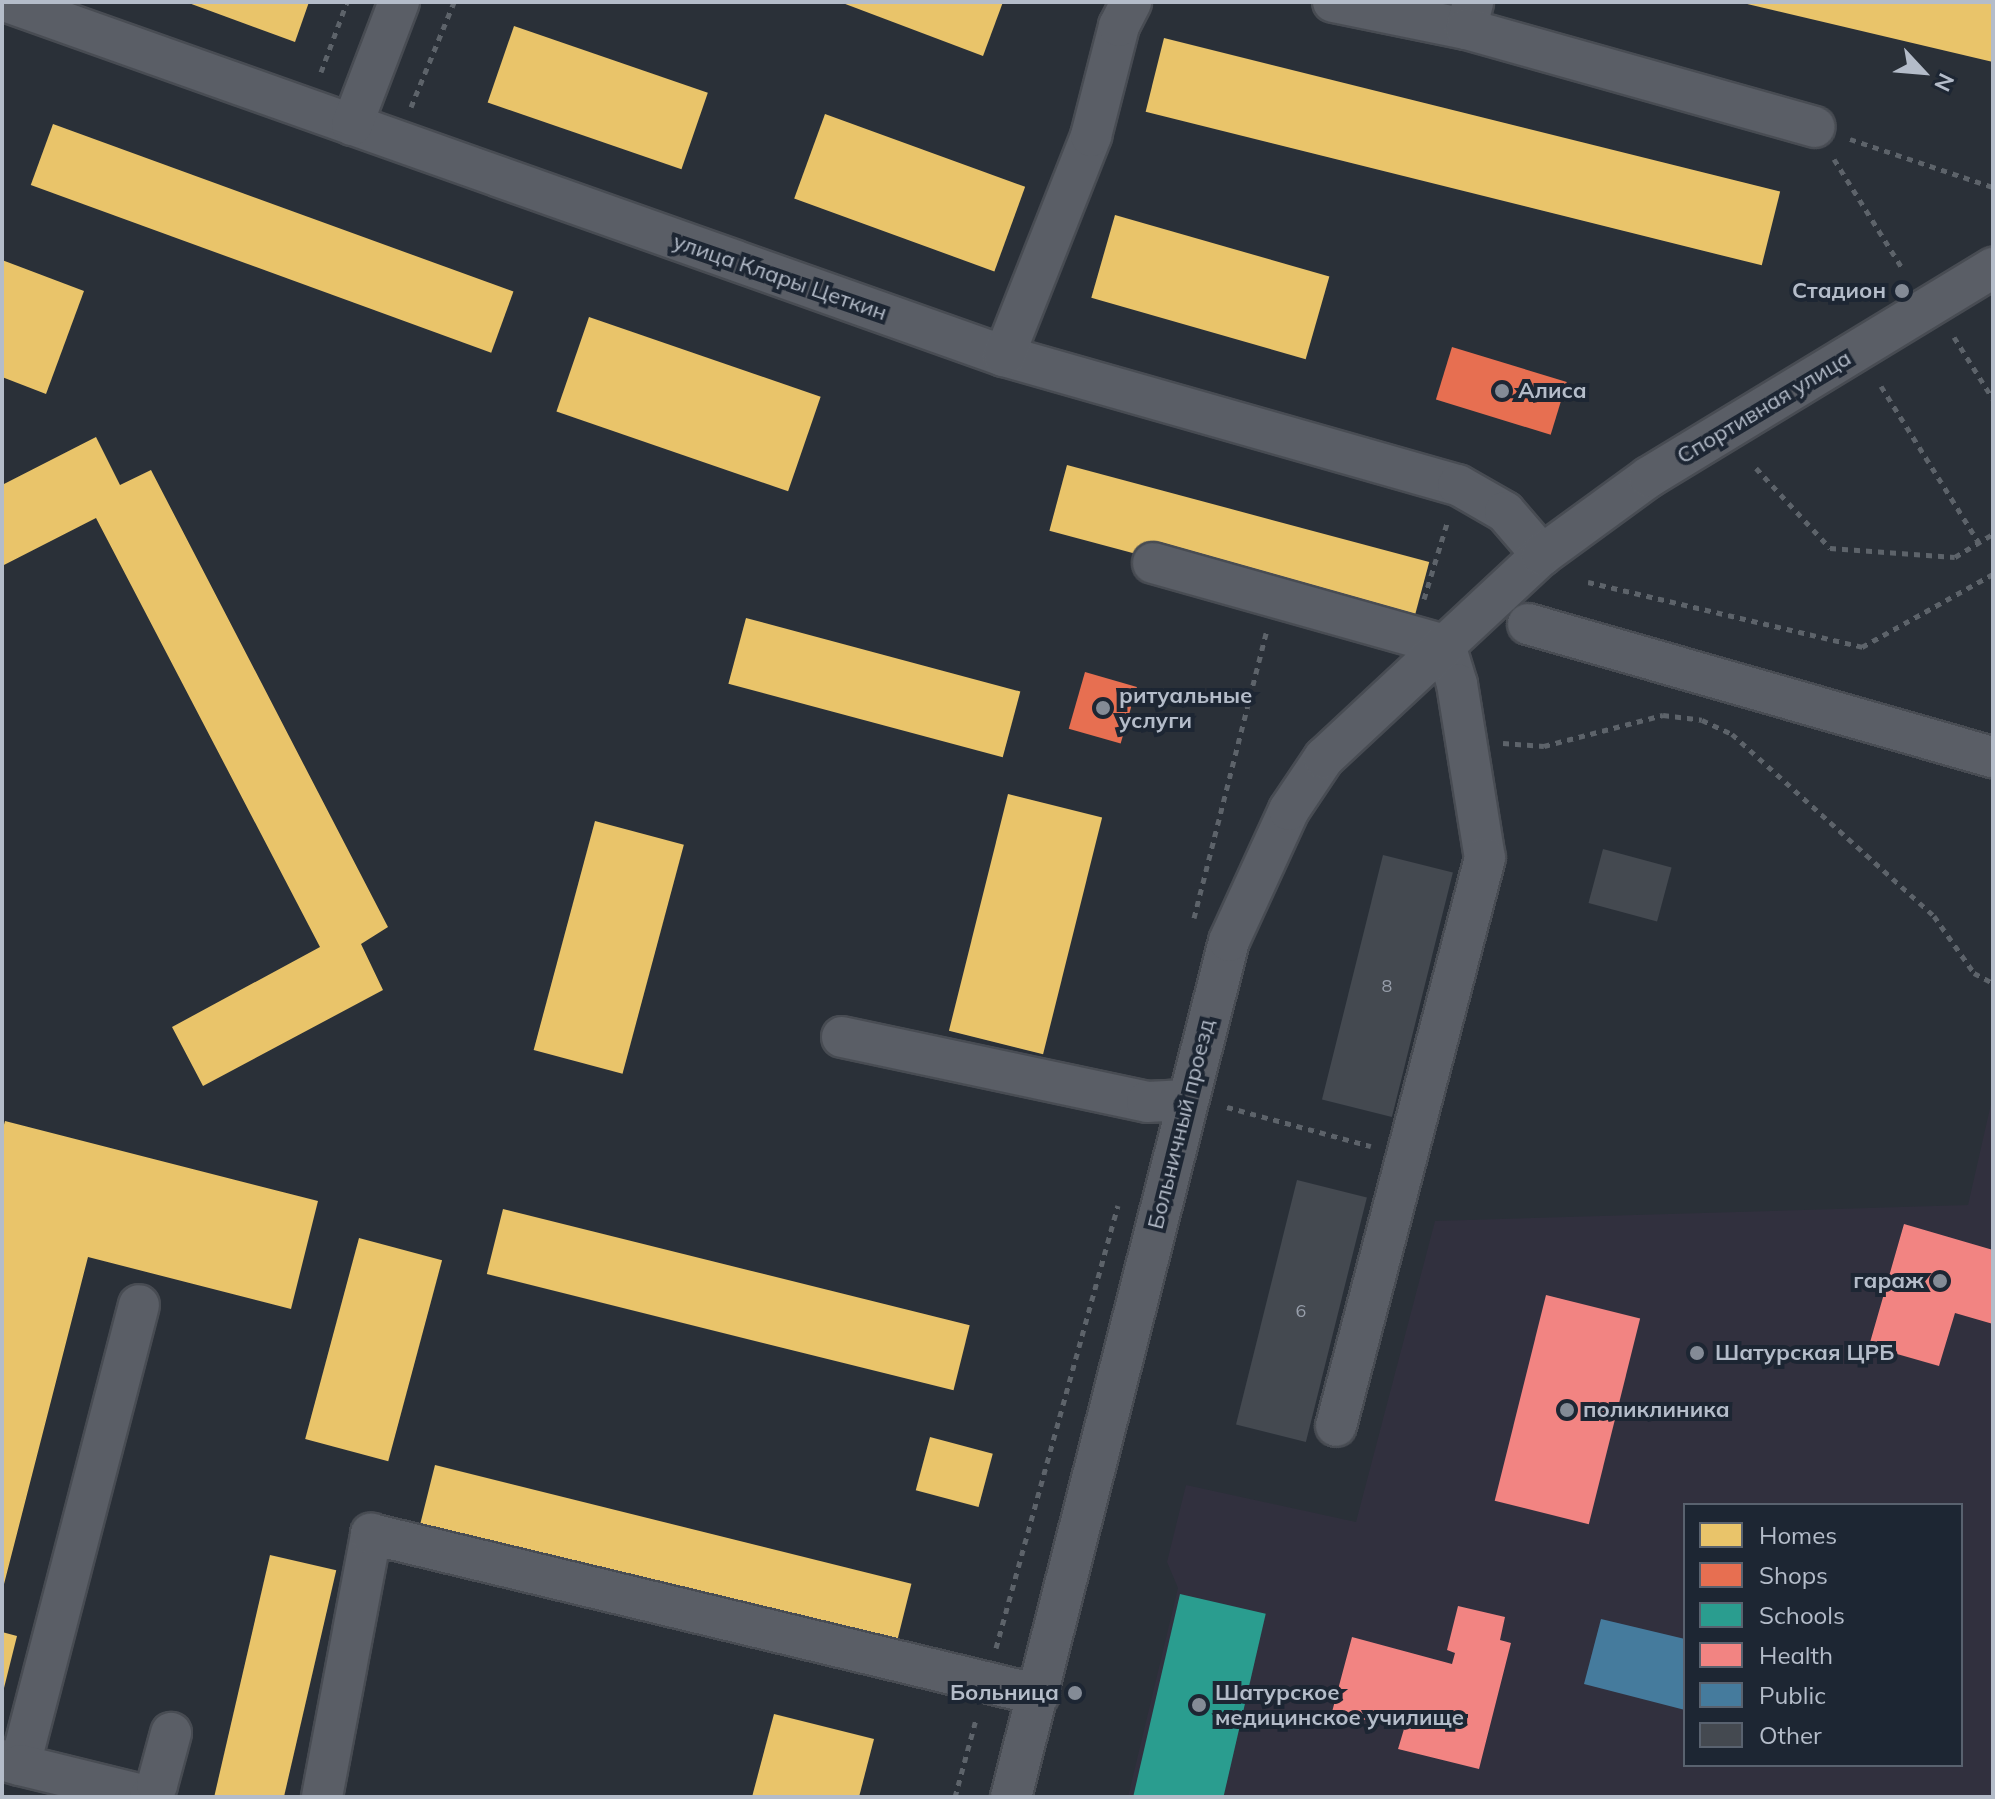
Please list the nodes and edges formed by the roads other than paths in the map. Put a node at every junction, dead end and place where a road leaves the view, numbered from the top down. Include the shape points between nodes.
1 (7, 2) edge
2 (399, 2) edge
3 (1131, 2) edge
4 (1333, 2) edge
5 (1470, 16) edge
6 (352, 125) junction
7 (1815, 127) road end
8 (1993, 268) edge
9 (1004, 356) junction
10 (1542, 555) junction
11 (1153, 563) dead end
12 (1528, 624) dead end
13 (1428, 640) junction
14 (1993, 757) edge
15 (842, 1037) dead end
16 (1186, 1100) junction
17 (139, 1305) dead end
18 (1336, 1426) dead end
19 (1039, 1695) junction
20 (171, 1733) dead end
21 (11, 1762) edge
22 (322, 1797) edge
23 (1011, 1797) edge

1 - 6 street, улица Клары Цеткин
2 - 6 street
3 - 9 street via 1119,26 1091,136
4 - 5 street
5 - 7 street
6 - 9 street, улица Клары Цеткин
8 - 10 street, Спортивная улица via 1649,477
9 - 10 street, улица Клары Цеткин via 1458,485 1505,512
10 - 13 street, Больничный проезд
11 - 13 street
12 - 14 street
13 - 16 street, Больничный проезд via 1324,758 1289,810 1229,941
13 - 18 street via 1457,684 1485,858
15 - 16 street via 1147,1102
16 - 19 street, Больничный проезд
17 - 21 street
19 - 22 street via 371,1534
19 - 23 street, Больничный проезд
20 - 21 street via 150,1797

